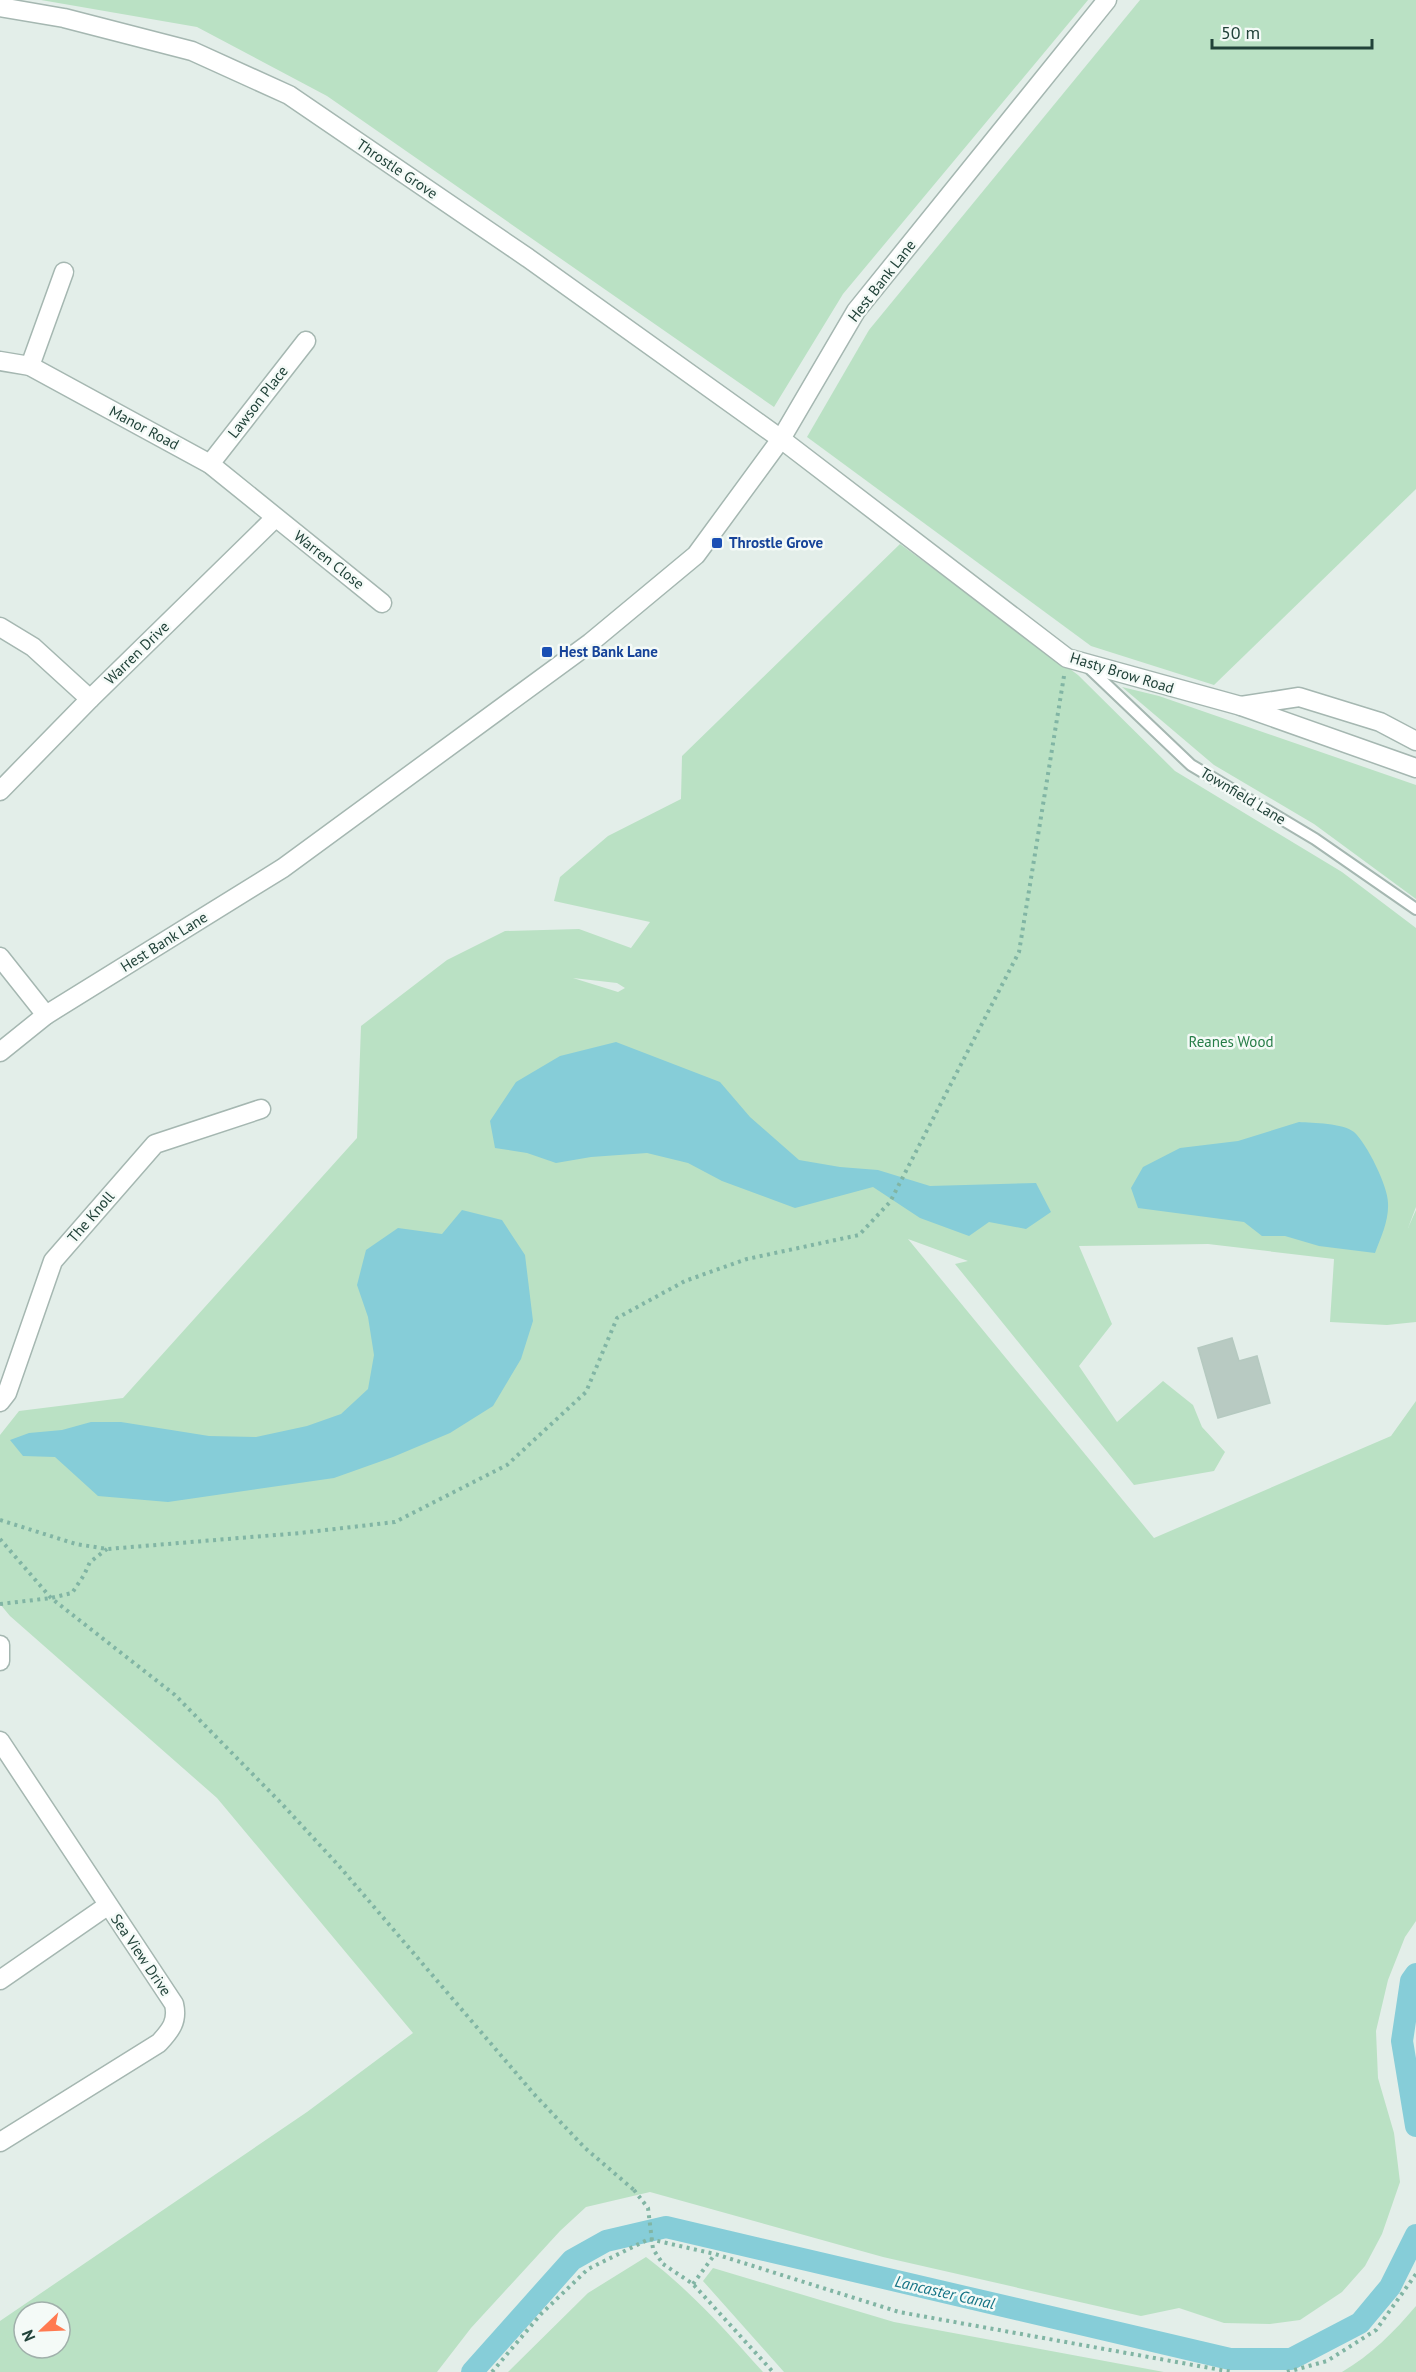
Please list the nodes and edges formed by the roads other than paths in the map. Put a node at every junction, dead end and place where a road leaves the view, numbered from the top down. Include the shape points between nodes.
1 (1107, 0) edge
2 (0, 7) edge
3 (64, 272) dead end
4 (306, 341) dead end
5 (0, 361) edge
6 (30, 366) junction
7 (781, 439) junction
8 (210, 464) junction
9 (275, 518) junction
10 (382, 603) dead end
11 (0, 627) edge
12 (1076, 661) junction
13 (90, 699) junction
14 (1241, 706) junction
15 (1416, 741) edge
16 (1416, 768) edge
17 (0, 791) edge
18 (1416, 909) edge
19 (0, 957) edge
20 (46, 1015) junction
21 (0, 1052) edge
22 (261, 1109) dead end
23 (0, 1402) edge
24 (0, 1645) edge
25 (0, 1661) edge
26 (0, 1741) edge
27 (107, 1906) junction
28 (0, 1980) edge
29 (0, 2142) edge

1 - 7 street, Hest Bank Lane via 856,311
2 - 7 street, Throstle Grove via 64,18 192,51 289,95 528,258
3 - 6 street
4 - 8 street, Lawson Place
5 - 6 street, Manor Road
6 - 8 street, Manor Road
7 - 12 street, Hasty Brow Road
7 - 20 street, Hest Bank Lane via 696,555 590,643 283,868
8 - 9 street, Manor Road
9 - 10 street, Warren Close
9 - 13 street, Warren Drive
11 - 13 street via 33,647
12 - 14 street, Hasty Brow Road
12 - 18 lane, Townfield Lane via 1191,765 1315,839
13 - 17 street, Warren Drive
14 - 15 street via 1299,697 1380,722
14 - 16 street, Hasty Brow Road
19 - 20 street
20 - 21 street, Hest Bank Lane
22 - 23 street, The Knoll via 155,1144 53,1261 7,1393
24 - 25 street
26 - 27 street, Sea View Drive
27 - 28 street
27 - 29 street, Sea View Drive via 174,2004 177,2016 171,2030 159,2043

